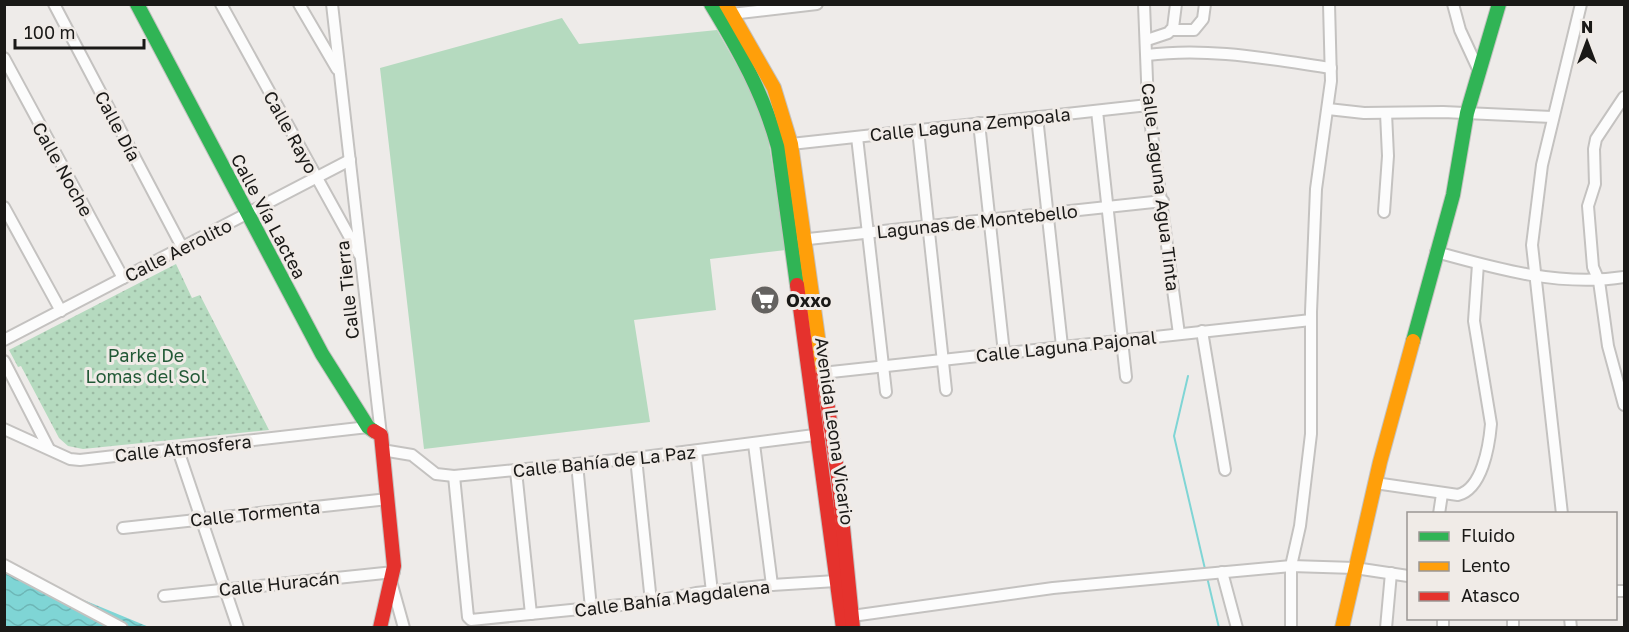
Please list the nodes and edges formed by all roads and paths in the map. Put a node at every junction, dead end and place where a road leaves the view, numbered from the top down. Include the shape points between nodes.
1 (54, 4) edge
2 (137, 4) edge
3 (221, 4) edge
4 (299, 4) edge
5 (332, 4) edge
6 (711, 4) edge
7 (817, 4) edge
8 (1144, 4) edge
9 (1176, 4) edge
10 (1204, 4) edge
11 (1329, 4) edge
12 (1453, 4) edge
13 (1499, 4) edge
14 (1581, 4) edge
15 (728, 9) edge
16 (1171, 30) junction
17 (1147, 40) junction
18 (1147, 55) junction
19 (4, 58) edge
20 (1331, 68) junction
21 (1479, 71) junction
22 (340, 72) junction
23 (1623, 102) edge
24 (1148, 105) junction
25 (1328, 109) junction
26 (1097, 111) junction
27 (1386, 112) junction
28 (1467, 113) junction
29 (1037, 117) junction
30 (1552, 117) junction
31 (979, 123) junction
32 (918, 130) junction
33 (857, 137) junction
34 (791, 144) junction
35 (350, 160) junction
36 (317, 178) junction
37 (1163, 201) junction
38 (4, 207) edge
39 (1107, 207) junction
40 (1384, 212) dead end
41 (1047, 213) junction
42 (247, 215) junction
43 (990, 220) junction
44 (928, 226) junction
45 (867, 233) junction
46 (798, 241) junction
47 (182, 247) junction
48 (1436, 252) junction
49 (362, 259) junction
50 (1478, 264) junction
51 (1534, 276) junction
52 (1624, 277) edge
53 (123, 278) junction
54 (1599, 281) junction
55 (61, 311) junction
56 (1311, 320) junction
57 (1202, 331) junction
58 (1179, 334) junction
59 (4, 340) edge
60 (1122, 340) junction
61 (1062, 346) junction
62 (1004, 353) junction
63 (943, 359) junction
64 (4, 361) edge
65 (882, 366) junction
66 (822, 373) junction
67 (1126, 377) dead end
68 (946, 390) dead end
69 (886, 392) dead end
70 (1624, 405) edge
71 (368, 427) junction
72 (4, 429) edge
73 (825, 434) junction
74 (381, 435) junction
75 (754, 444) junction
76 (48, 447) junction
77 (178, 450) junction
78 (382, 450) junction
79 (696, 451) junction
80 (636, 458) junction
81 (577, 464) junction
82 (1225, 470) dead end
83 (516, 471) junction
84 (454, 476) junction
85 (1375, 483) junction
86 (1442, 494) junction
87 (388, 499) junction
88 (1438, 512) edge
89 (1562, 512) edge
90 (203, 518) junction
91 (123, 528) dead end
92 (4, 565) edge
93 (1291, 566) junction
94 (1355, 568) junction
95 (1222, 572) junction
96 (1391, 573) junction
97 (1407, 576) edge
98 (393, 578) junction
99 (836, 581) junction
100 (772, 585) junction
101 (226, 589) junction
102 (712, 592) junction
103 (164, 596) dead end
104 (651, 602) junction
105 (591, 608) junction
106 (531, 614) junction
107 (852, 622) edge
108 (122, 627) edge
109 (238, 627) edge
110 (380, 627) edge
111 (405, 627) edge
112 (843, 627) edge
113 (1238, 627) edge
114 (1291, 627) edge
115 (1342, 627) edge
116 (1386, 627) edge

1 - 47 street, Calle Día
2 - 42 street, Calle Vía Lactea
3 - 36 street, Calle Rayo
4 - 22 street
5 - 22 street, Calle Tierra
6 - 46 street, Avenida Leona Vicario via 744,57 766,103
7 - 15 street
8 - 17 street, Calle Laguna Agua Tinta
9 - 16 street via 1176,20
10 - 16 street via 1203,19 1194,30
11 - 20 street
12 - 21 street
13 - 21 street
14 - 30 street
15 - 34 street, Avenida Leona Vicario via 774,88
16 - 17 street
17 - 18 street, Calle Laguna Agua Tinta
18 - 20 street via 1214,52
18 - 24 street, Calle Laguna Agua Tinta
19 - 53 street, Calle Noche
20 - 25 street
21 - 28 street
22 - 35 street, Calle Tierra
23 - 54 street via 1596,139 1594,149 1595,184 1588,206 1593,267
24 - 26 street, Calle Laguna Zempoala
24 - 37 street, Calle Laguna Agua Tinta
25 - 27 street
25 - 56 street via 1316,189
26 - 29 street, Calle Laguna Zempoala
26 - 39 street
27 - 28 street
27 - 40 street
28 - 30 street
28 - 48 street via 1453,195
29 - 31 street, Calle Laguna Zempoala
29 - 41 street
30 - 51 street via 1532,245
31 - 32 street, Calle Laguna Zempoala
31 - 43 street
32 - 33 street, Calle Laguna Zempoala
32 - 44 street
33 - 34 street, Calle Laguna Zempoala
33 - 45 street
34 - 46 street, Avenida Leona Vicario
35 - 36 street, Calle Aerolito
35 - 49 street, Calle Tierra
36 - 42 street, Calle Aerolito
36 - 49 street, Calle Rayo
37 - 39 street, Lagunas de Montebello
37 - 58 street, Calle Laguna Agua Tinta
38 - 55 street
39 - 41 street, Lagunas de Montebello
39 - 60 street
41 - 43 street, Lagunas de Montebello
41 - 61 street
42 - 47 street, Calle Aerolito
42 - 71 street, Calle Vía Lactea via 322,354
43 - 44 street, Lagunas de Montebello
43 - 62 street
44 - 45 street, Lagunas de Montebello
44 - 63 street
45 - 46 street, Lagunas de Montebello
45 - 65 street
46 - 66 street, Avenida Leona Vicario
46 - 73 street, Avenida Leona Vicario
47 - 53 street, Calle Aerolito
48 - 50 street
48 - 85 street
49 - 74 street, Calle Tierra
50 - 51 street
50 - 86 street via 1474,321 1491,424 1490,441 1475,483 1467,493
51 - 54 street
51 - 89 street
52 - 54 street
53 - 55 street, Calle Aerolito
54 - 70 street via 1608,346
55 - 59 street, Calle Aerolito
56 - 57 street, Calle Laguna Pajonal
56 - 93 street via 1311,434
57 - 58 street, Calle Laguna Pajonal
57 - 82 street
58 - 60 street, Calle Laguna Pajonal
60 - 61 street, Calle Laguna Pajonal
60 - 67 street
61 - 62 street, Calle Laguna Pajonal
62 - 63 street, Calle Laguna Pajonal
63 - 65 street, Calle Laguna Pajonal
63 - 68 street
64 - 76 street
65 - 66 street, Calle Laguna Pajonal
65 - 69 street
66 - 73 street, Avenida Leona Vicario
71 - 74 street, Calle Vía Lactea
71 - 77 street, Calle Atmosfera
72 - 76 street, Calle Atmosfera
73 - 75 street, Calle Bahía de La Paz
73 - 99 street, Avenida Leona Vicario
73 - 107 street, Avenida Leona Vicario
74 - 78 street, Calle Tierra
75 - 79 street, Calle Bahía de La Paz
75 - 100 street
76 - 77 street, Calle Atmosfera via 80,460
77 - 90 street
78 - 84 street, Calle Bahía de La Paz via 412,454 436,474
78 - 87 street, Calle Tierra
79 - 80 street, Calle Bahía de La Paz
79 - 102 street
80 - 81 street, Calle Bahía de La Paz
80 - 104 street
81 - 83 street, Calle Bahía de La Paz
81 - 105 street
83 - 84 street, Calle Bahía de La Paz
83 - 106 street
84 - 106 street, Calle Bahía Magdalena via 468,616 471,620
85 - 86 street
85 - 94 street
86 - 88 street
87 - 90 street, Calle Tormenta
87 - 98 street, Calle Tierra
90 - 91 street, Calle Tormenta
90 - 101 street
92 - 108 street
93 - 94 street
93 - 95 street
93 - 114 street
94 - 96 street
94 - 115 street
95 - 107 street via 1041,590
95 - 113 street
96 - 97 street
96 - 116 street
98 - 101 street, Calle Huracán
98 - 110 street
98 - 111 street
99 - 100 street, Calle Bahía Magdalena
99 - 112 street, Avenida Leona Vicario
100 - 102 street, Calle Bahía Magdalena
101 - 103 street, Calle Huracán
101 - 109 street
102 - 104 street, Calle Bahía Magdalena
104 - 105 street, Calle Bahía Magdalena
105 - 106 street, Calle Bahía Magdalena

